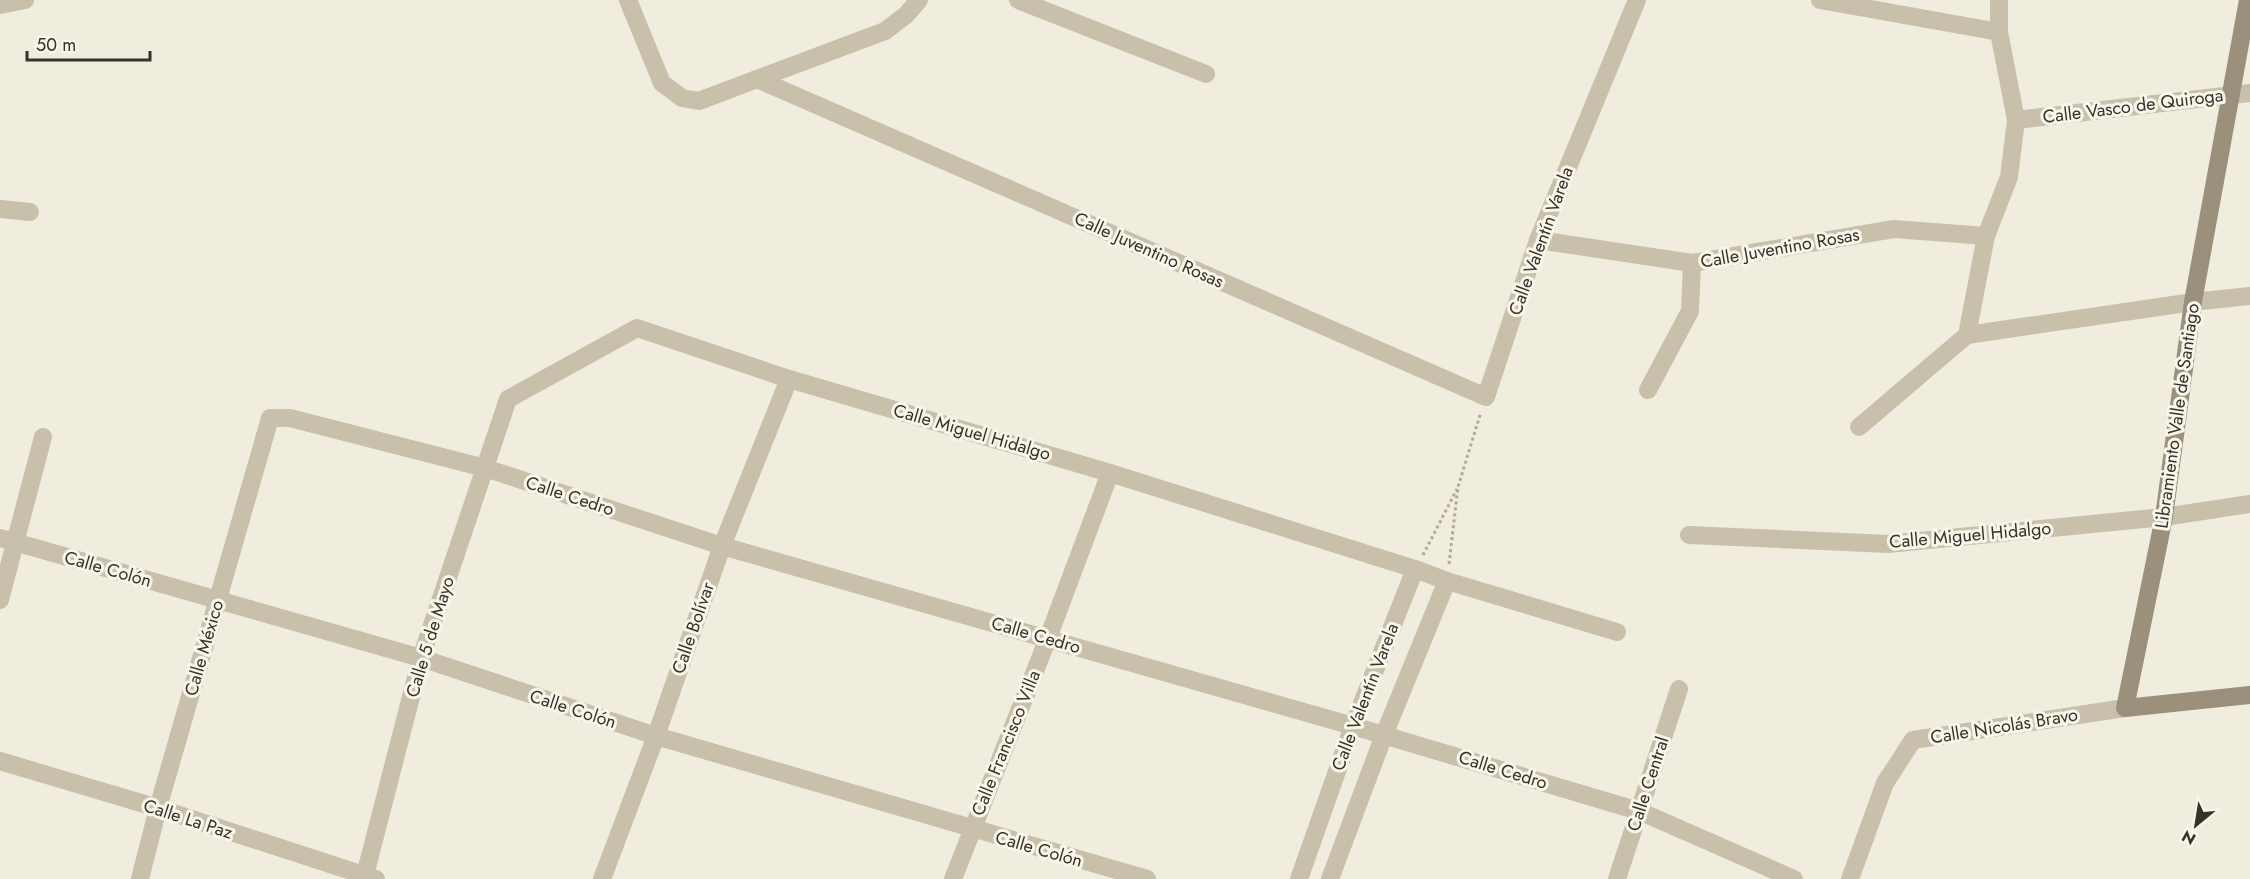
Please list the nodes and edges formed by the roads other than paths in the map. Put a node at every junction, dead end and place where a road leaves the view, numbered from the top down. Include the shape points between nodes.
1 (25, 0) edge
2 (628, 0) edge
3 (919, 0) edge
4 (1018, 0) edge
5 (1637, 0) edge
6 (1820, 0) edge
7 (1999, 0) edge
8 (2248, 0) edge
9 (0, 5) edge
10 (2000, 32) junction
11 (1206, 75) dead end
12 (757, 79) junction
13 (2241, 94) edge
14 (2016, 120) junction
15 (0, 209) edge
16 (30, 212) dead end
17 (1986, 236) junction
18 (1538, 240) junction
19 (1692, 263) junction
20 (2250, 296) edge
21 (2193, 302) junction
22 (1967, 335) junction
23 (789, 379) junction
24 (1648, 390) dead end
25 (1486, 398) joint
26 (508, 399) joint
27 (270, 418) joint
28 (1859, 427) dead end
29 (43, 437) dead end
30 (485, 468) junction
31 (1110, 473) junction
32 (2250, 504) edge
33 (2164, 517) junction
34 (1689, 535) dead end
35 (7, 540) edge
36 (722, 546) junction
37 (1415, 569) junction
38 (1447, 581) junction
39 (0, 600) edge
40 (217, 600) junction
41 (1617, 632) dead end
42 (1048, 638) junction
43 (422, 658) junction
44 (1679, 689) dead end
45 (2250, 695) edge
46 (2126, 708) junction
47 (1353, 726) junction
48 (1384, 735) junction
49 (656, 736) junction
50 (0, 761) edge
51 (158, 808) junction
52 (1639, 811) junction
53 (972, 830) junction
54 (368, 878) edge
55 (141, 879) edge
56 (602, 879) edge
57 (953, 879) edge
58 (1147, 879) edge
59 (1299, 879) edge
60 (1330, 879) edge
61 (1617, 879) edge
62 (1794, 879) edge
63 (1850, 879) edge

1 - 9 street
2 - 12 street via 662,83 682,98 699,101
3 - 12 street via 885,31
4 - 11 street
5 - 18 street, Calle Valentín Varela
6 - 10 street
7 - 10 street
8 - 13 street, Libramiento Valle de Santiago
10 - 14 street
12 - 25 street, Calle Juventino Rosas
13 - 14 street, Calle Vasco de Quiroga
13 - 21 street, Libramiento Valle de Santiago
14 - 17 street via 2009,177
15 - 16 street
17 - 19 street, Calle Juventino Rosas via 1894,229
17 - 22 street
18 - 19 street, Calle Juventino Rosas
18 - 25 street, Calle Valentín Varela
19 - 24 street via 1690,311
20 - 21 street
21 - 22 street
21 - 33 street, Libramiento Valle de Santiago
22 - 28 street
23 - 26 street, Calle Miguel Hidalgo via 637,328
23 - 31 street, Calle Miguel Hidalgo
23 - 36 street, Calle Bolívar
26 - 30 street, Calle 5 de Mayo
27 - 30 street, Calle Cedro via 290,418
27 - 40 street, Calle México
29 - 35 street
30 - 36 street, Calle Cedro
30 - 43 street, Calle 5 de Mayo
31 - 37 street, Calle Miguel Hidalgo
31 - 42 street, Calle Francisco Villa
32 - 33 street, Calle Miguel Hidalgo
33 - 34 street, Calle Miguel Hidalgo via 1888,544
33 - 46 street, Libramiento Valle de Santiago
35 - 39 street
35 - 40 street, Calle Colón
36 - 42 street, Calle Cedro
36 - 49 street, Calle Bolívar
37 - 38 street, Calle Miguel Hidalgo
37 - 47 street, Calle Valentín Varela
38 - 41 street, Calle Miguel Hidalgo
38 - 48 street, Calle Valentín Varela
40 - 43 street, Calle Colón
40 - 51 street, Calle México
42 - 47 street, Calle Cedro
42 - 53 street, Calle Francisco Villa
43 - 49 street, Calle Colón
43 - 54 street, Calle 5 de Mayo
44 - 52 street, Calle Central
45 - 46 street
46 - 63 street, Calle Nicolás Bravo via 1913,740 1885,783
47 - 48 street, Calle Cedro
47 - 59 street, Calle Valentín Varela
48 - 52 street, Calle Cedro
48 - 60 street, Calle Valentín Varela
49 - 53 street, Calle Colón
49 - 56 street, Calle Bolívar
50 - 51 street, Calle La Paz
51 - 54 street, Calle La Paz
51 - 55 street, Calle México
52 - 61 street, Calle Central
52 - 62 street, Calle Cedro
53 - 57 street, Calle Francisco Villa
53 - 58 street, Calle Colón

